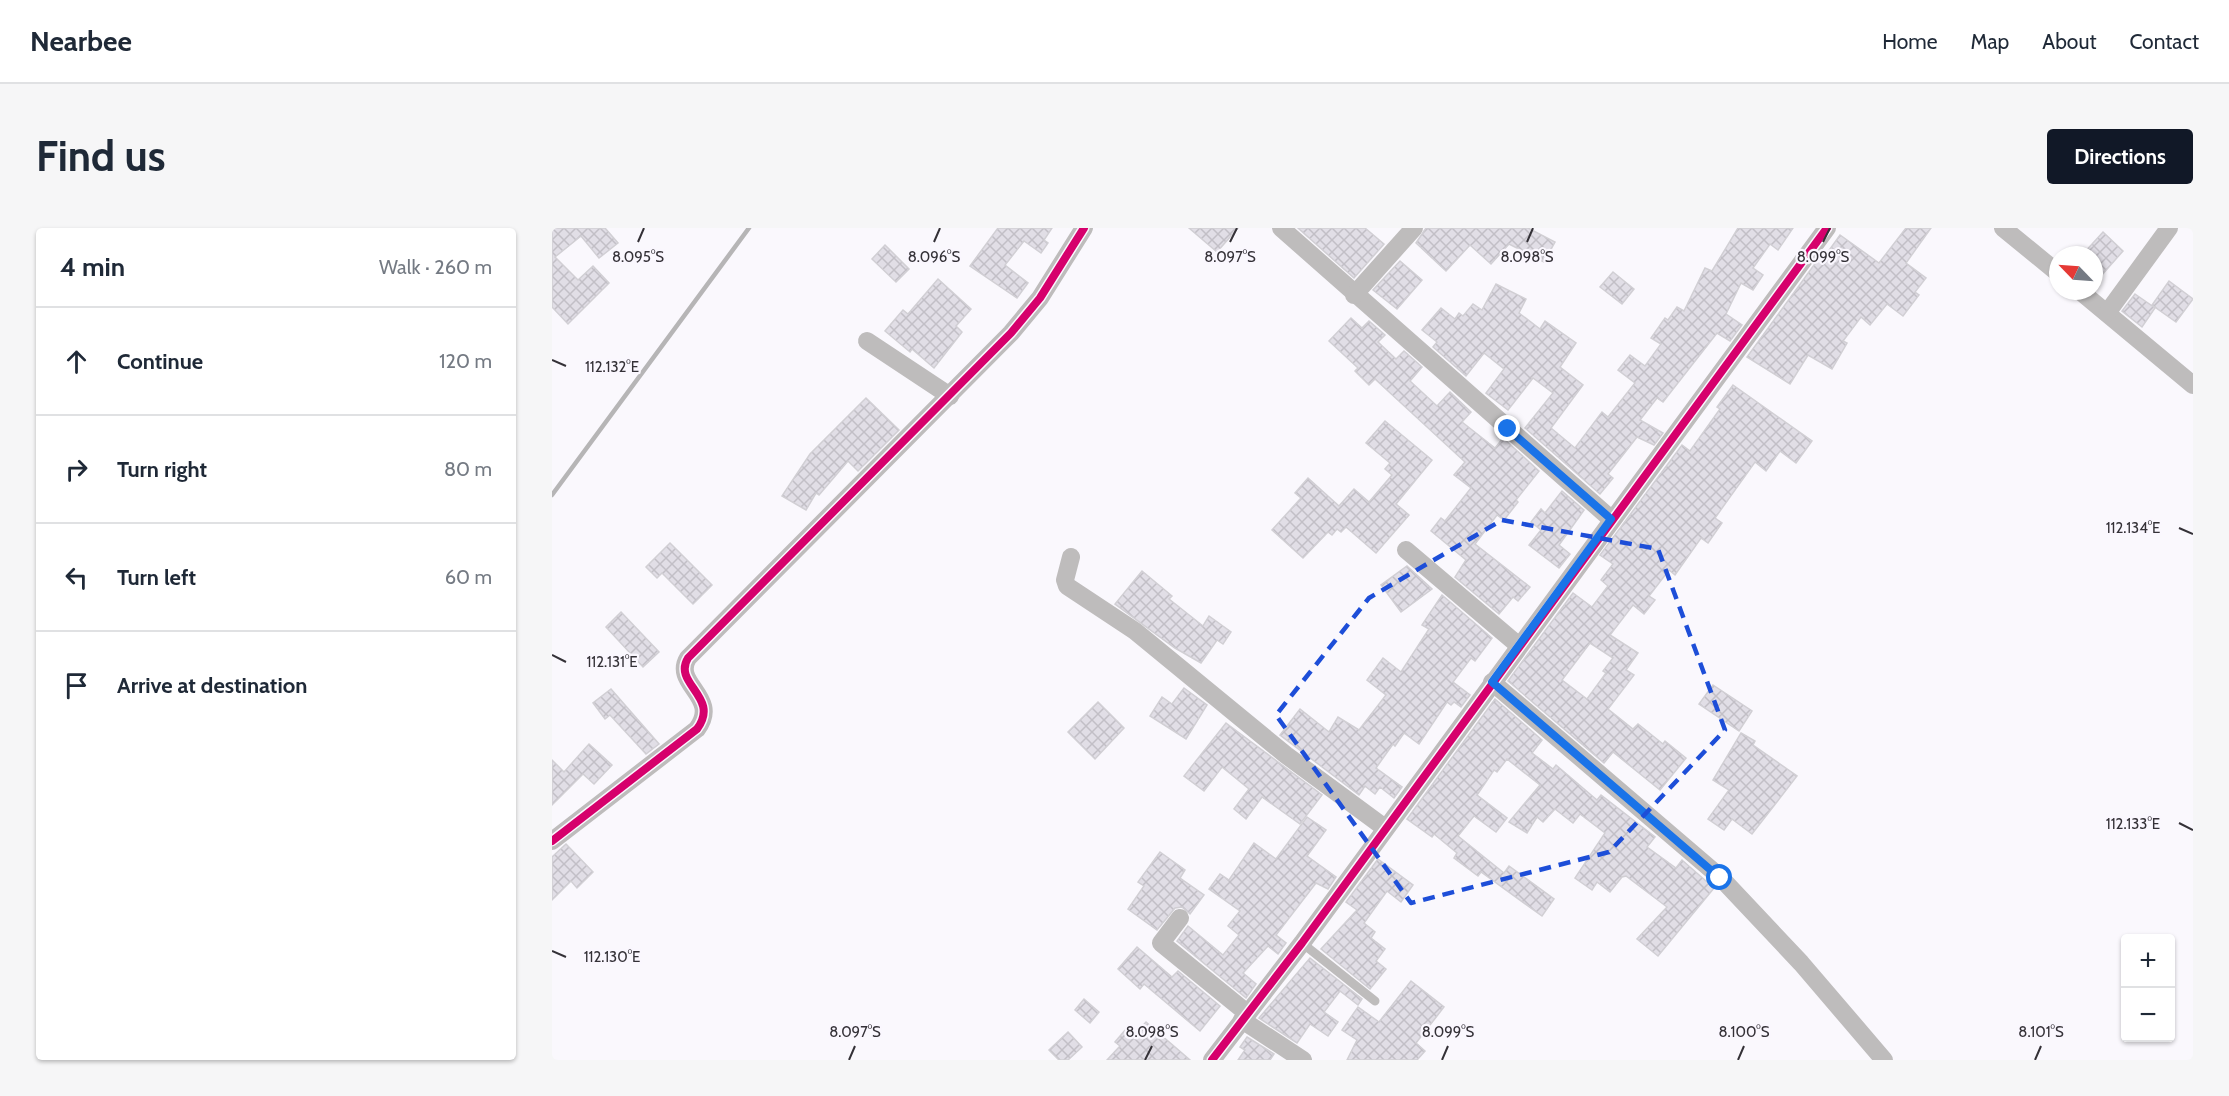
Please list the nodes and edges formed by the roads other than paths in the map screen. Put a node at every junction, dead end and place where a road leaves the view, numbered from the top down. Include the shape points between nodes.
1 (1084, 228) edge
2 (1282, 228) edge
3 (1414, 228) edge
4 (1827, 228) edge
5 (2003, 228) edge
6 (2169, 228) edge
7 (2049, 266) edge
8 (1354, 295) junction
9 (2091, 300) edge
10 (2107, 313) junction
11 (867, 341) dead end
12 (2193, 385) edge
13 (950, 396) junction
14 (1611, 519) junction
15 (1406, 550) dead end
16 (1071, 557) dead end
17 (1518, 645) junction
18 (1492, 682) junction
19 (1385, 828) junction
20 (552, 841) edge
21 (1180, 918) dead end
22 (1302, 943) junction
23 (1375, 1001) dead end
24 (1245, 1016) junction
25 (1212, 1060) edge
26 (1303, 1060) edge
27 (1884, 1060) edge

1 - 13 street via 1027,315
2 - 8 street
3 - 8 street
4 - 14 street
5 - 7 street
6 - 10 street
8 - 14 street
9 - 10 street
10 - 12 street
11 - 13 street
13 - 20 street via 688,658 686,675 704,706 697,729
14 - 17 street
15 - 17 street
16 - 19 street via 1067,586 1135,631 1286,755
17 - 18 street
18 - 19 street
18 - 27 street via 1728,885
19 - 22 street
21 - 24 street via 1161,943
22 - 23 lane
22 - 24 street
24 - 25 street
24 - 26 street

